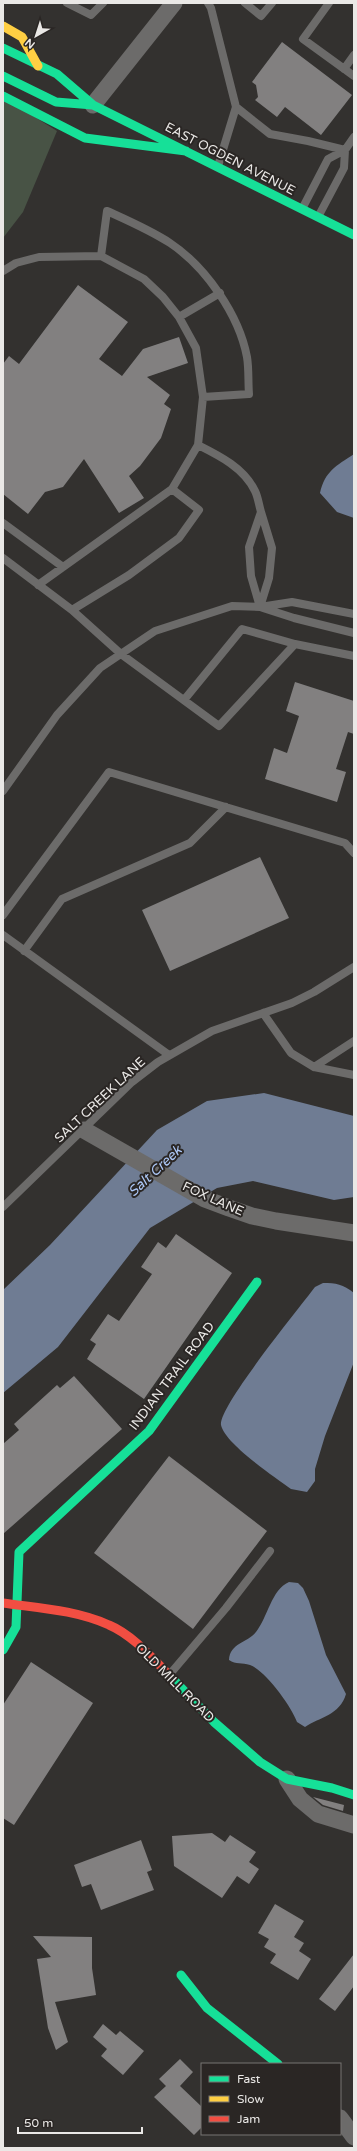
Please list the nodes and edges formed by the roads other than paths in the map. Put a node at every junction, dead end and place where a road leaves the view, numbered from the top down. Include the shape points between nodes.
1 (67, 3) edge
2 (104, 3) edge
3 (208, 3) edge
4 (245, 3) edge
5 (272, 3) edge
6 (329, 3) edge
7 (168, 5) edge
8 (3, 26) edge
9 (3, 48) edge
10 (354, 55) edge
11 (38, 66) junction
12 (344, 69) junction
13 (3, 76) edge
14 (354, 76) edge
15 (3, 96) edge
16 (93, 106) junction
17 (236, 107) junction
18 (354, 137) edge
19 (345, 150) junction
20 (186, 151) junction
21 (218, 166) junction
22 (301, 209) junction
23 (318, 217) junction
24 (354, 235) edge
25 (101, 256) junction
26 (3, 271) edge
27 (220, 293) junction
28 (179, 317) junction
29 (203, 397) junction
30 (198, 445) junction
31 (172, 489) junction
32 (261, 512) junction
33 (3, 523) edge
34 (3, 558) edge
35 (63, 567) junction
36 (38, 585) junction
37 (260, 607) junction
38 (72, 610) junction
39 (354, 614) edge
40 (354, 633) edge
41 (295, 644) junction
42 (121, 654) junction
43 (354, 656) edge
44 (184, 700) junction
45 (3, 791) edge
46 (226, 807) junction
47 (354, 853) edge
48 (3, 915) edge
49 (3, 935) edge
50 (24, 951) junction
51 (354, 967) edge
52 (263, 1013) junction
53 (354, 1041) edge
54 (169, 1055) junction
55 (314, 1067) junction
56 (354, 1075) edge
57 (84, 1130) junction
58 (3, 1207) edge
59 (354, 1233) edge
60 (257, 1282) dead end
61 (270, 1551) dead end
62 (3, 1603) edge
63 (16, 1604) junction
64 (3, 1650) edge
65 (169, 1675) junction
66 (287, 1779) junction
67 (354, 1795) edge
68 (354, 1825) edge
69 (181, 1975) dead end
70 (277, 2063) edge
71 (341, 2119) edge
72 (354, 2137) edge

1 - 2 lane via 91,15
3 - 17 lane via 212,8
4 - 5 lane via 261,16
6 - 12 lane via 303,38
7 - 16 street
8 - 11 main road via 22,37
9 - 11 main road, EAST OGDEN AVENUE
10 - 12 lane
11 - 16 main road, EAST OGDEN AVENUE via 57,74
12 - 14 lane
13 - 16 main road, EAST OGDEN AVENUE via 56,102
15 - 20 main road via 85,138
16 - 20 main road, EAST OGDEN AVENUE
17 - 19 lane via 270,134
17 - 21 lane
18 - 19 lane
19 - 22 lane via 328,159
19 - 23 lane via 344,168
20 - 21 main road, EAST OGDEN AVENUE
21 - 22 main road, EAST OGDEN AVENUE
22 - 23 main road, EAST OGDEN AVENUE
23 - 24 main road, EAST OGDEN AVENUE
25 - 26 lane via 39,257 16,263
25 - 27 lane via 107,211 171,244 194,264
25 - 28 lane via 144,279 163,296
27 - 28 lane
27 - 29 lane via 241,334 247,358 249,394
28 - 29 lane via 196,348
29 - 30 lane
30 - 31 lane
30 - 32 lane via 220,456 242,472 255,491
31 - 35 lane
31 - 38 lane via 199,510 179,538 129,575
32 - 37 lane via 272,548 269,578
32 - 37 lane via 249,547 251,576
33 - 35 lane
34 - 36 lane
35 - 36 lane
36 - 38 lane
37 - 39 lane via 292,602
37 - 40 lane
37 - 42 lane via 232,606 155,631
38 - 42 lane
41 - 43 lane
41 - 44 lane via 242,628
41 - 44 lane via 219,726
42 - 44 lane
42 - 45 lane via 100,668 57,715
46 - 47 lane via 345,843
46 - 48 lane via 109,772
46 - 50 lane via 190,843 62,899
49 - 50 lane
50 - 54 lane
51 - 52 lane, SALT CREEK LANE via 314,992
52 - 54 lane, SALT CREEK LANE via 212,1031
52 - 55 lane via 291,1053
53 - 55 lane
54 - 57 lane, SALT CREEK LANE via 132,1082
55 - 56 lane
57 - 58 lane, SALT CREEK LANE
57 - 59 street, FOX LANE via 205,1198 252,1216
60 - 63 main road, INDIAN TRAIL ROAD via 149,1432 19,1552
61 - 65 lane
62 - 63 main road, OLD MILL ROAD
63 - 64 main road via 16,1627
63 - 65 main road, OLD MILL ROAD via 78,1614 110,1625 144,1649
65 - 66 main road, OLD MILL ROAD via 242,1747
66 - 67 main road, OLD MILL ROAD
66 - 68 street, OLD MILL ROAD via 300,1800 318,1814
69 - 70 main road via 207,2008
71 - 72 street

